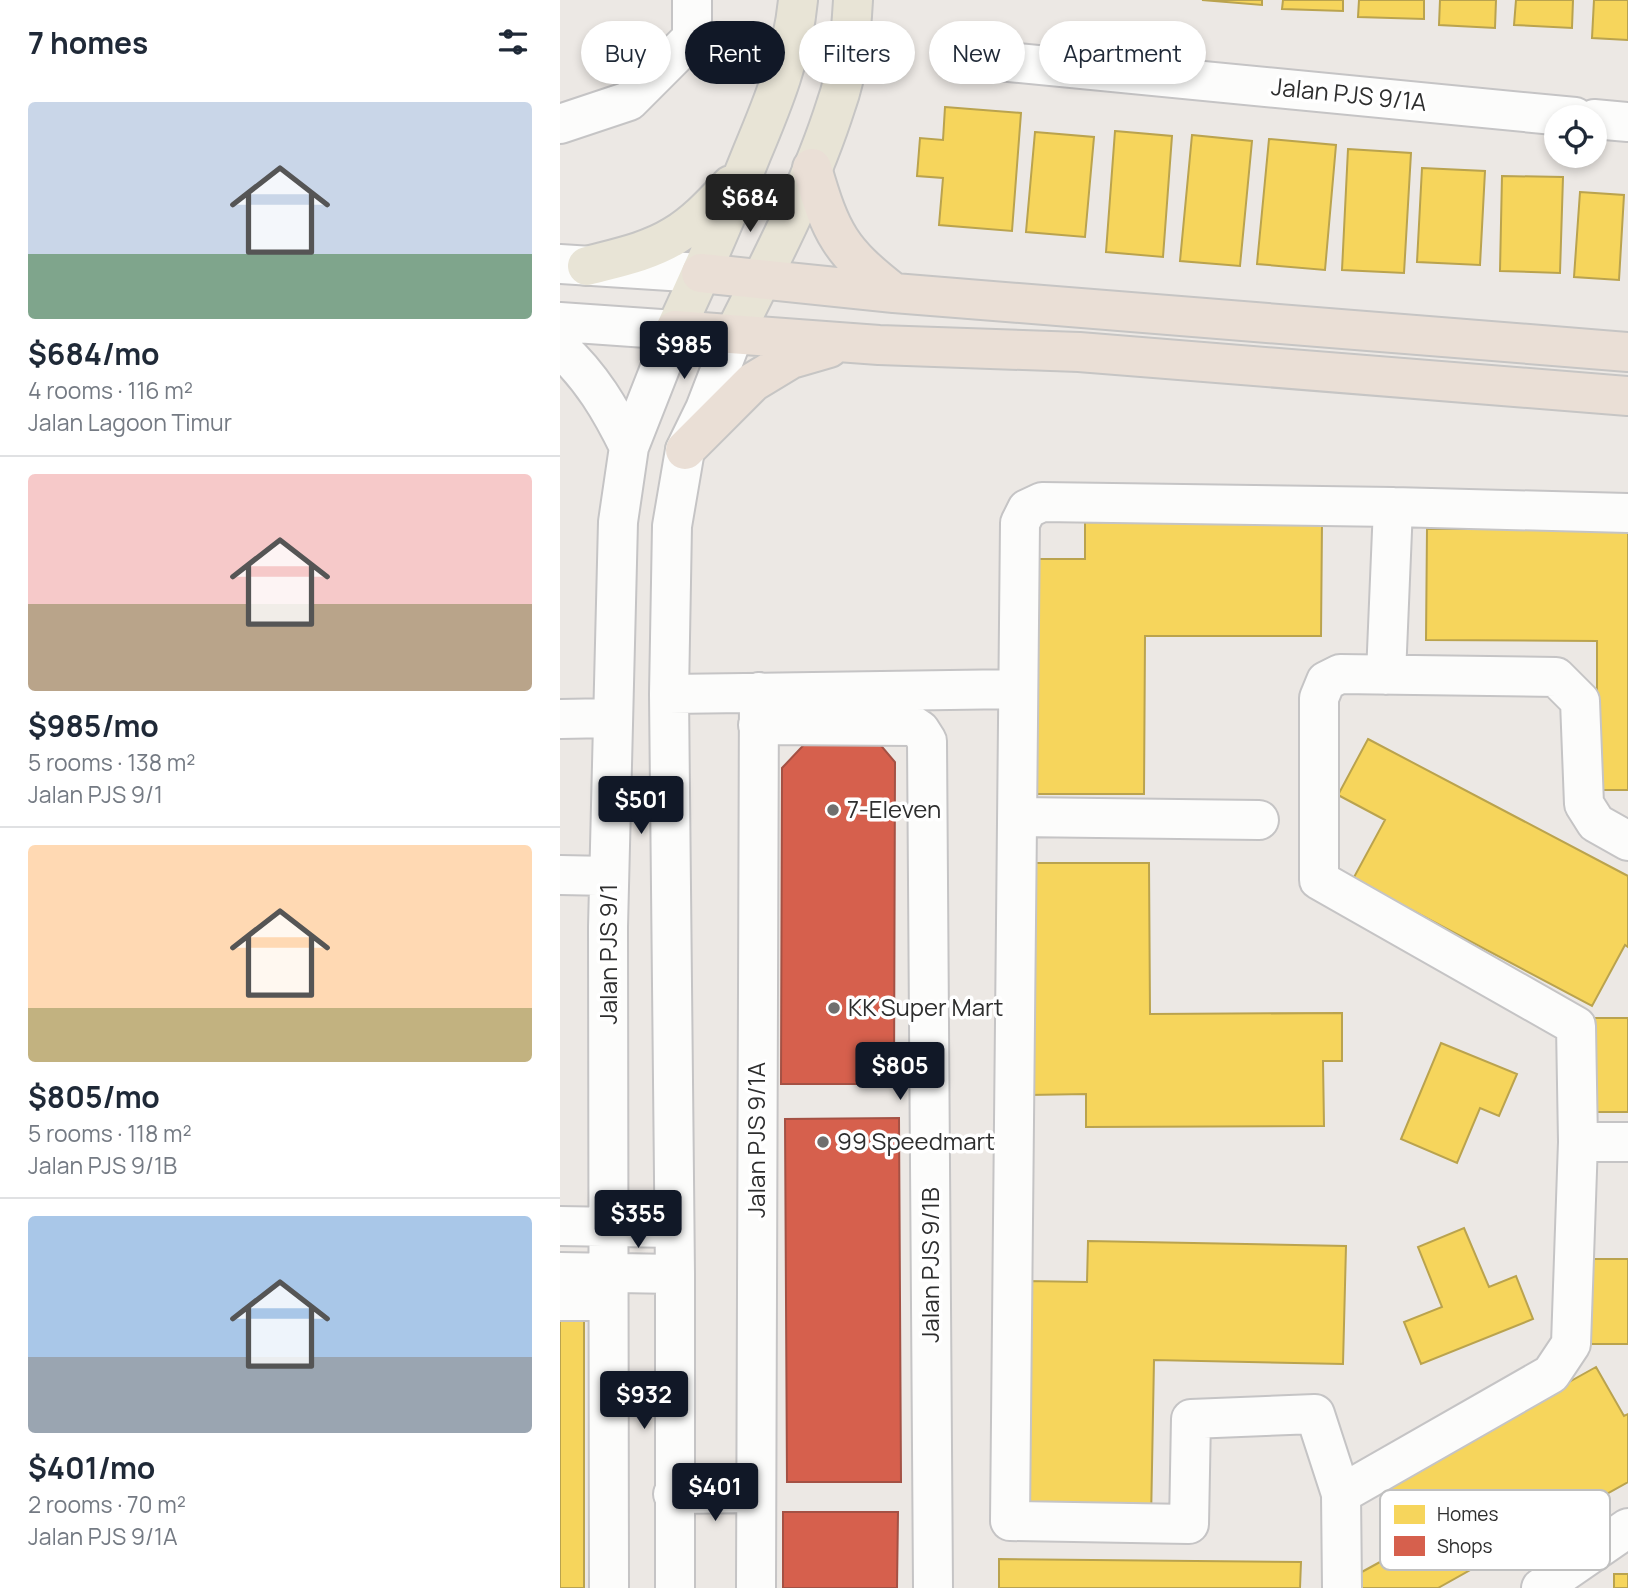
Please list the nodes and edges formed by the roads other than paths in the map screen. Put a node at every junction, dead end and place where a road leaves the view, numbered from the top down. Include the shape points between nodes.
1 (692, 0) edge
2 (798, 0) edge
3 (853, 0) edge
4 (1025, 64) edge
5 (1544, 114) edge
6 (1607, 120) edge
7 (1628, 122) edge
8 (560, 124) edge
9 (812, 168) junction
10 (745, 171) junction
11 (573, 265) edge
12 (701, 273) junction
13 (761, 279) junction
14 (894, 293) junction
15 (560, 322) edge
16 (675, 330) junction
17 (734, 334) junction
18 (848, 343) junction
19 (560, 348) edge
20 (1628, 352) edge
21 (1628, 396) edge
22 (629, 447) junction
23 (685, 450) junction
24 (1392, 507) junction
25 (1628, 513) edge
26 (1387, 675) junction
27 (1018, 689) junction
28 (669, 694) junction
29 (759, 709) junction
30 (612, 718) junction
31 (560, 719) edge
32 (1018, 817) junction
33 (1259, 820) dead end
34 (1628, 841) edge
35 (560, 875) edge
36 (609, 876) junction
37 (1578, 1142) junction
38 (1628, 1142) edge
39 (560, 1226) edge
40 (609, 1227) junction
41 (674, 1228) junction
42 (560, 1272) edge
43 (675, 1274) junction
44 (608, 1287) junction
45 (560, 1301) edge
46 (756, 1493) junction
47 (673, 1494) junction
48 (1341, 1494) junction
49 (1628, 1528) edge
50 (1610, 1540) edge
51 (1567, 1570) edge
52 (609, 1588) edge
53 (675, 1588) edge
54 (756, 1588) edge
55 (933, 1588) edge
56 (1342, 1588) edge
57 (1541, 1588) edge

1 - 8 street via 692,38 629,100
2 - 10 main road via 778,91
3 - 9 main road via 851,39 837,104
4 - 5 street, Jalan PJS 9/1A
6 - 7 street
9 - 13 main road
9 - 14 highway via 825,213 840,242 861,267
10 - 11 main road via 675,236 644,251
10 - 12 main road
11 - 12 street
12 - 13 highway
12 - 16 main road
13 - 14 highway
13 - 17 main road
14 - 20 highway
15 - 16 street
16 - 17 highway
16 - 22 street, Jalan PJS 9/1
17 - 18 highway
17 - 23 street
18 - 21 highway via 1079,352
18 - 23 highway via 791,359 753,382
19 - 22 street via 593,383
22 - 30 street, Jalan PJS 9/1 via 618,522
23 - 28 street via 672,526
24 - 25 street
24 - 26 street
24 - 27 street via 1042,502 1027,509 1020,523
26 - 34 street via 1556,677 1580,701 1584,804 1596,823
26 - 37 street via 1340,674 1325,681 1319,698 1320,880 1576,1026
27 - 29 street
27 - 32 street
28 - 29 street
28 - 41 street
29 - 46 street, Jalan PJS 9/1A
29 - 55 street, Jalan PJS 9/1B via 914,726 928,741
30 - 31 street
30 - 36 street, Jalan PJS 9/1
32 - 33 street
32 - 48 street via 1010,1521 1189,1524 1191,1419 1315,1414
35 - 36 street
36 - 40 street, Jalan PJS 9/1
37 - 38 street
37 - 48 street via 1571,1344 1551,1374
39 - 40 street
40 - 41 street
40 - 44 street, Jalan PJS 9/1
41 - 43 street
42 - 44 street
43 - 44 street
43 - 47 street
44 - 45 street
44 - 52 street, Jalan PJS 9/1
46 - 47 street
46 - 54 street, Jalan PJS 9/1A
47 - 53 street
48 - 56 street
49 - 50 street
51 - 57 street

